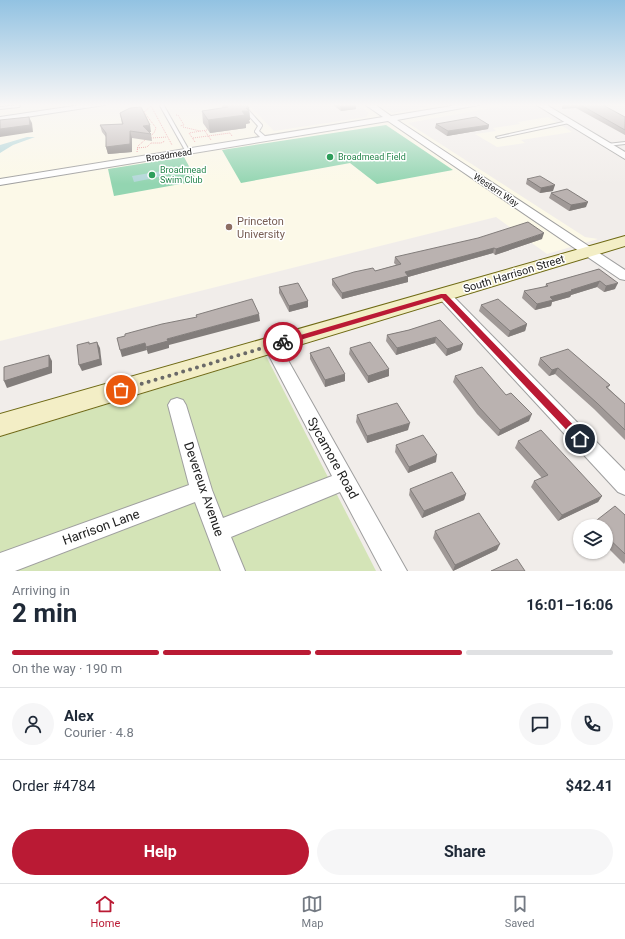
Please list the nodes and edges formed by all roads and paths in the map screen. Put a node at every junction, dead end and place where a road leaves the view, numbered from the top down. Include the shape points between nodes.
1 (155, 131) edge
2 (164, 131) edge
3 (176, 131) edge
4 (201, 131) joint
5 (257, 131) edge
6 (317, 131) edge
7 (408, 131) edge
8 (528, 131) edge
9 (583, 131) edge
10 (230, 133) joint
11 (208, 136) junction
12 (167, 137) junction
13 (498, 137) dead end
14 (151, 138) junction
15 (158, 138) junction
16 (193, 138) junction
17 (230, 139) dead end
18 (264, 139) junction
19 (165, 141) junction
20 (212, 142) dead end
21 (170, 143) junction
22 (625, 143) edge
23 (196, 144) dead end
24 (607, 145) junction
25 (137, 148) junction
26 (173, 148) dead end
27 (188, 152) junction
28 (136, 154) dead end
29 (625, 156) edge
30 (0, 182) edge
31 (619, 243) edge
32 (590, 252) junction
33 (625, 276) edge
34 (444, 295) junction
35 (272, 346) junction
36 (177, 405) dead end
37 (0, 425) edge
38 (345, 480) junction
39 (625, 485) edge
40 (201, 490) junction
41 (218, 531) junction
42 (0, 565) edge
43 (233, 571) edge
44 (395, 571) edge

1 - 14 path via 149,136
2 - 12 path
3 - 27 lane
4 - 11 path via 206,131
4 - 16 path via 189,133
5 - 18 lane
6 - 18 street, Broadmead
7 - 32 street, Western Way
8 - 13 lane
9 - 24 street
10 - 11 path
10 - 17 path
11 - 16 path
11 - 20 path
12 - 15 path
12 - 21 path
14 - 15 path
14 - 25 path via 142,141
15 - 19 path
16 - 23 path
18 - 27 street, Broadmead
19 - 21 path
19 - 25 path
21 - 26 path
22 - 24 lane
24 - 29 street
25 - 28 path
27 - 30 street, Broadmead
31 - 32 street, South Harrison Street
32 - 33 street, Western Way
32 - 34 street, South Harrison Street
34 - 35 street, South Harrison Street
34 - 39 street
35 - 37 street, South Harrison Street
35 - 38 street, Sycamore Road
36 - 40 street, Devereux Avenue
38 - 41 street
38 - 44 street, Sycamore Road
40 - 41 street, Devereux Avenue
40 - 42 street, Harrison Lane
41 - 43 street, Devereux Avenue

